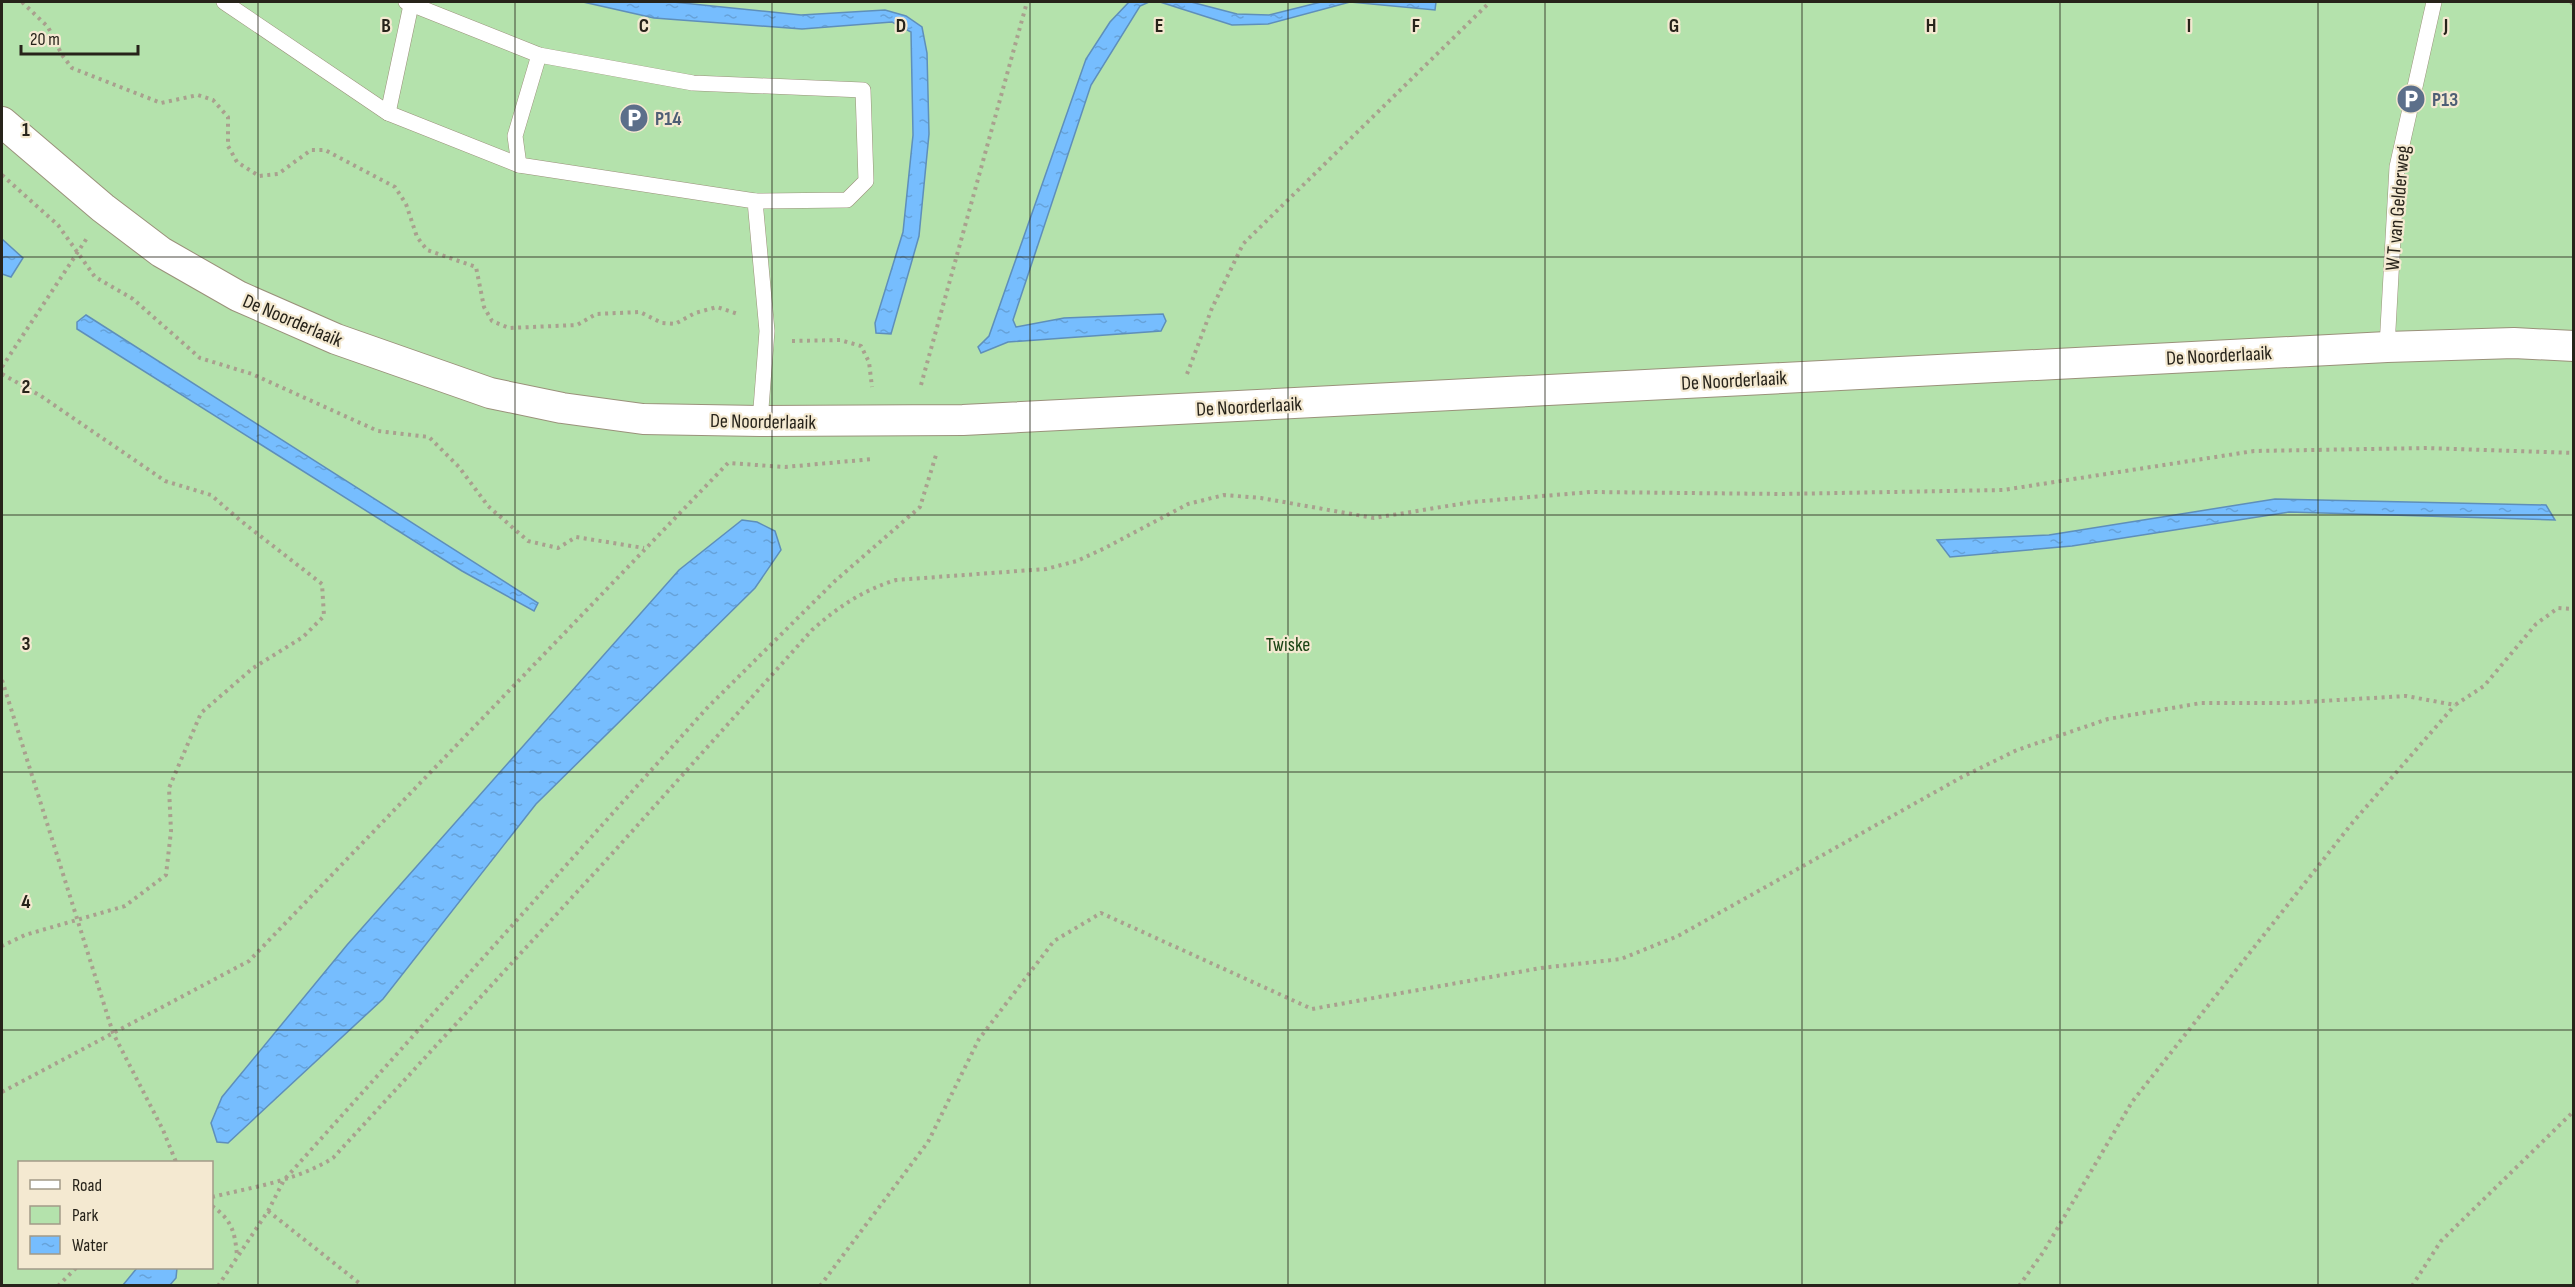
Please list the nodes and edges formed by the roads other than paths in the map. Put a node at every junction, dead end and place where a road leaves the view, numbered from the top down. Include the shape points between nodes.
1 (224, 2) edge
2 (2434, 2) edge
3 (408, 3) edge
4 (538, 55) junction
5 (388, 113) junction
6 (2, 122) edge
7 (519, 165) junction
8 (755, 201) junction
9 (2574, 346) edge
10 (2386, 347) junction
11 (760, 422) junction

1 - 5 lane
2 - 10 lane, W T van Gelderweg via 2397,167
3 - 4 lane
3 - 5 lane
4 - 7 lane via 515,136
4 - 8 lane via 693,83 863,90 866,181 847,200
5 - 7 lane
6 - 11 street, De Noorderlaaik via 161,252 238,296 336,339 490,393 562,408 643,419
7 - 8 lane
8 - 11 lane via 767,335
9 - 10 street, De Noorderlaaik via 2514,343
10 - 11 street, De Noorderlaaik via 945,421

